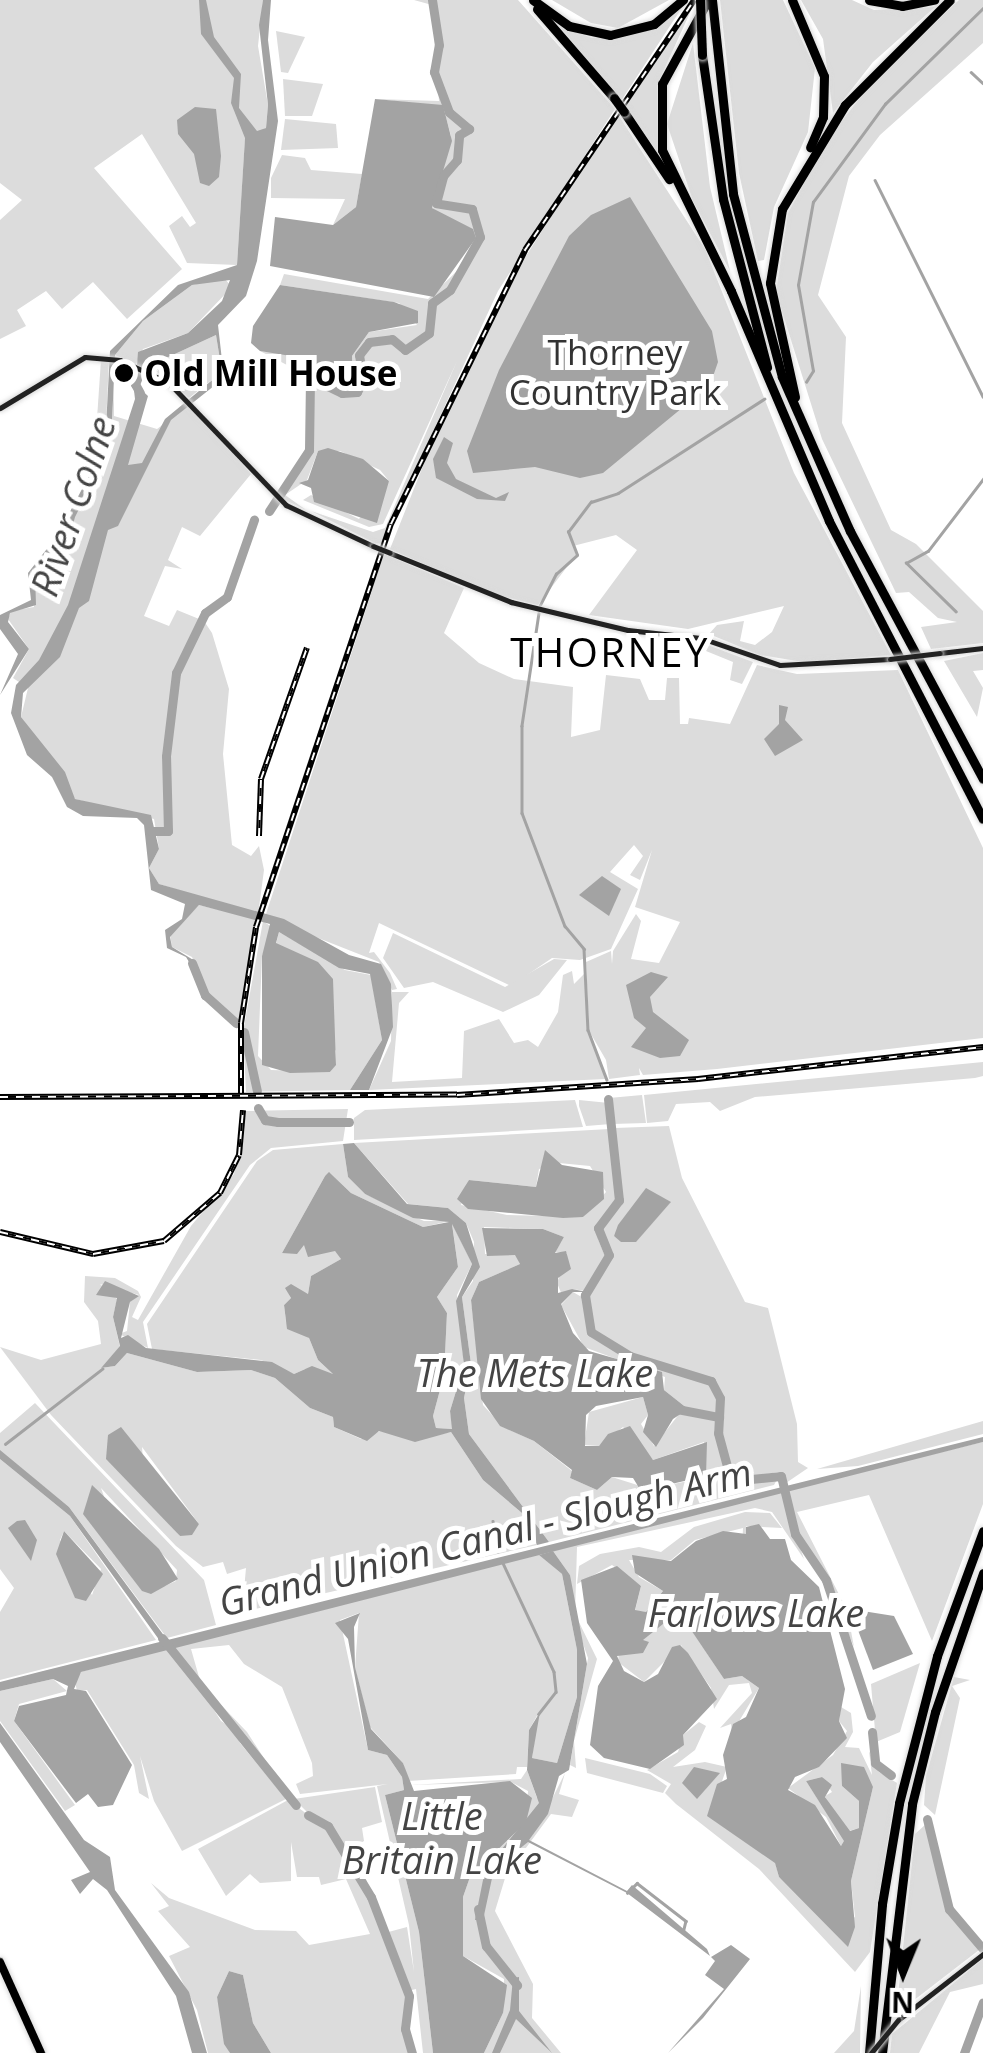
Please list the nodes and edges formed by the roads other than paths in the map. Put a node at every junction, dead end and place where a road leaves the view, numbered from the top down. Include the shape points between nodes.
1 (531, 0) edge
2 (683, 0) edge
3 (700, 0) edge
4 (710, 0) edge
5 (792, 0) edge
6 (869, 0) edge
7 (934, 0) edge
8 (950, 0) edge
9 (803, 167) junction
10 (682, 198) junction
11 (771, 384) junction
12 (0, 408) edge
13 (799, 414) junction
14 (983, 648) edge
15 (983, 779) edge
16 (983, 819) edge
17 (983, 1531) edge
18 (983, 1574) edge
19 (980, 1956) edge
20 (0, 1962) edge
21 (40, 2053) edge
22 (870, 2053) edge
23 (882, 2053) edge

1 - 2 highway via 569,26 610,35 654,24
1 - 10 highway, bridge via 614,98
3 - 11 highway, bridge via 722,199
4 - 10 highway via 668,68 658,100 660,146
4 - 13 highway via 743,241
5 - 9 highway via 825,85 822,116
6 - 7 highway via 902,6
8 - 9 highway via 870,75
9 - 13 highway via 778,219 770,275
10 - 11 highway
11 - 16 highway via 836,535
12 - 14 street, bridge via 65,366 104,355 154,373 184,397 276,498 373,546 539,608 628,630 701,638 780,665
13 - 15 highway via 850,531
17 - 22 highway via 938,1656 899,1803 882,1904
18 - 23 highway via 934,1712 912,1804
19 - 22 street, bridge via 898,2020
20 - 21 main road

